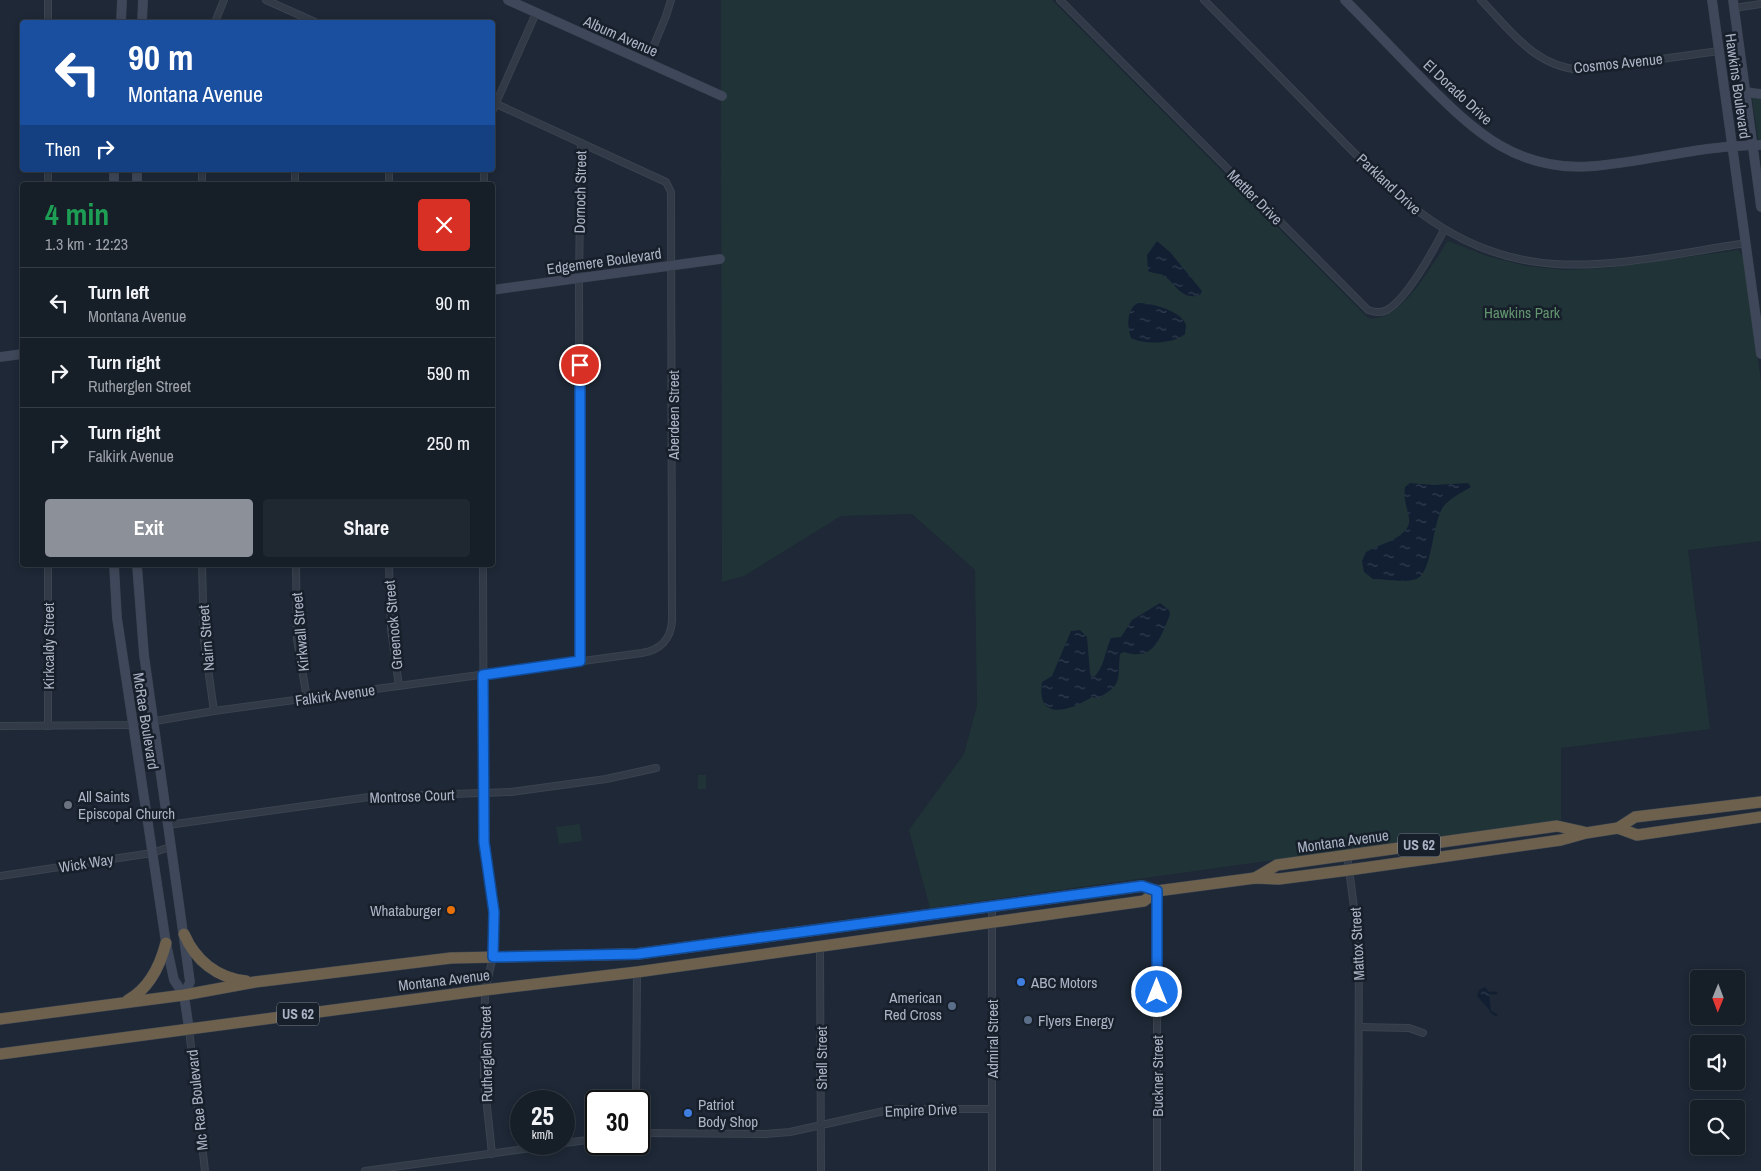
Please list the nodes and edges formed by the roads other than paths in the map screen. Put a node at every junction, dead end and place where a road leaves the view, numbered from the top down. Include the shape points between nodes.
1 (48, 0) edge
2 (122, 0) edge
3 (144, 0) edge
4 (224, 0) edge
5 (266, 0) edge
6 (508, 0) edge
7 (670, 0) edge
8 (1060, 0) edge
9 (1204, 0) edge
10 (1345, 0) edge
11 (1481, 0) edge
12 (1712, 0) edge
13 (1734, 4) edge
14 (1761, 4) edge
15 (536, 13) junction
16 (48, 20) edge
17 (121, 20) edge
18 (142, 20) edge
19 (216, 20) edge
20 (311, 20) edge
21 (1720, 51) junction
22 (647, 62) junction
23 (1745, 92) junction
24 (1761, 94) edge
25 (722, 96) dead end
26 (495, 101) edge
27 (495, 103) edge
28 (581, 143) junction
29 (1758, 144) edge
30 (1733, 148) junction
31 (1761, 207) edge
32 (1444, 230) junction
33 (1746, 243) junction
34 (720, 259) dead end
35 (673, 265) junction
36 (579, 278) junction
37 (495, 290) edge
38 (1759, 332) edge
39 (20, 354) edge
40 (1761, 354) edge
41 (0, 357) edge
42 (48, 567) edge
43 (114, 567) edge
44 (137, 567) edge
45 (202, 567) edge
46 (296, 567) edge
47 (389, 567) edge
48 (483, 567) edge
49 (666, 640) joint
50 (580, 661) junction
51 (483, 675) junction
52 (399, 686) junction
53 (307, 699) junction
54 (214, 711) junction
55 (154, 721) junction
56 (132, 725) junction
57 (0, 726) edge
58 (48, 726) junction
59 (656, 768) dead end
60 (484, 794) junction
61 (1761, 802) edge
62 (1761, 817) edge
63 (168, 825) junction
64 (1618, 828) junction
65 (1581, 832) junction
66 (170, 847) junction
67 (152, 853) junction
68 (1348, 866) junction
69 (0, 876) edge
70 (1258, 876) junction
71 (1157, 891) junction
72 (992, 906) junction
73 (992, 922) junction
74 (184, 934) junction
75 (166, 943) junction
76 (820, 945) junction
77 (493, 957) junction
78 (637, 972) junction
79 (255, 982) junction
80 (484, 990) junction
81 (184, 995) junction
82 (125, 1002) junction
83 (0, 1019) edge
84 (1359, 1027) junction
85 (189, 1029) junction
86 (1423, 1033) dead end
87 (0, 1054) edge
88 (636, 1090) edge
89 (992, 1109) junction
90 (821, 1124) junction
91 (650, 1133) edge
92 (510, 1151) edge
93 (492, 1154) junction
94 (204, 1171) edge
95 (365, 1171) edge
96 (822, 1171) edge
97 (992, 1171) edge
98 (1157, 1171) edge
99 (1358, 1171) edge

1 - 16 street
2 - 17 main road
3 - 18 main road
4 - 19 street
5 - 20 street
6 - 15 main road, Album Avenue
7 - 22 street
8 - 32 street, Mettler Drive via 1368,310 1383,311 1394,304 1423,267
9 - 32 street, Parkland Drive via 1398,196
10 - 30 main road, El Dorado Drive via 1469,126 1524,157 1556,165 1595,166
11 - 21 street, Cosmos Avenue via 1539,57 1568,69 1582,70
12 - 21 main road, Hawkins Boulevard
13 - 14 street
13 - 23 main road, Hawkins Boulevard
15 - 22 main road, Album Avenue
15 - 26 street
21 - 30 main road, Hawkins Boulevard
22 - 25 main road, Album Avenue
23 - 24 main road
23 - 29 main road, Hawkins Boulevard
27 - 28 street
28 - 35 street, Aberdeen Street via 666,182 672,202
28 - 36 street, Dornoch Street
29 - 30 main road, El Dorado Drive
29 - 31 main road, Hawkins Boulevard
30 - 33 main road, Hawkins Boulevard
32 - 33 street, Parkland Drive via 1511,257 1555,264 1597,264
33 - 38 main road, Hawkins Boulevard
34 - 35 main road, Edgemere Boulevard
35 - 36 main road, Edgemere Boulevard
35 - 49 street, Aberdeen Street via 672,628
36 - 37 main road, Edgemere Boulevard
36 - 50 street, Dornoch Street
38 - 40 main road, Hawkins Boulevard
39 - 41 main road
42 - 58 street, Kirkcaldy Street
43 - 56 main road, McRae Boulevard via 117,618
44 - 55 main road, McRae Boulevard via 140,617
45 - 54 street, Nairn Street via 204,640
46 - 53 street, Kirkwall Street via 297,639
47 - 52 street, Greenock Street via 391,630
48 - 51 street, Rutherglen Street
49 - 50 street, Falkirk Avenue via 651,651
50 - 51 street, Falkirk Avenue
51 - 52 street, Falkirk Avenue
51 - 60 street, Rutherglen Street
52 - 53 street, Falkirk Avenue
53 - 54 street, Falkirk Avenue
54 - 55 street, Falkirk Avenue
55 - 56 street, Falkirk Avenue
55 - 63 main road, McRae Boulevard
56 - 58 street, Falkirk Avenue
56 - 67 main road, McRae Boulevard
57 - 58 street, Falkirk Avenue
59 - 60 street, Montrose Court via 606,780
60 - 63 street, Montrose Court via 369,797
60 - 77 street, Rutherglen Street via 484,842 494,912
61 - 64 highway, Montana Avenue / US 62 via 1635,818
62 - 64 highway, Montana Avenue / US 62 via 1637,835
63 - 66 main road, McRae Boulevard
64 - 65 highway, Montana Avenue / US 62
65 - 68 highway, Montana Avenue / US 62 via 1561,840
65 - 70 highway, Montana Avenue / US 62 via 1557,826 1277,865
66 - 67 street, Wick Way
66 - 74 main road, McRae Boulevard
67 - 69 street, Wick Way
67 - 75 main road, McRae Boulevard
68 - 70 highway, Montana Avenue
68 - 84 street, Mattox Street via 1358,938
70 - 71 highway, Montana Avenue / US 62
71 - 72 highway, Montana Avenue / US 62 via 1142,886
71 - 73 highway, Montana Avenue / US 62 via 1144,901
71 - 98 street, Buckner Street
72 - 73 street, Admiral Street
72 - 77 highway, Montana Avenue / US 62 via 637,954
73 - 76 highway, Montana Avenue / US 62
73 - 89 street, Admiral Street
74 - 79 highway via 196,956 214,970
74 - 81 main road, McRae Boulevard via 190,982
75 - 81 main road, McRae Boulevard via 174,980
75 - 82 highway via 152,979
76 - 78 highway, Montana Avenue / US 62
76 - 90 street, Shell Street
77 - 79 highway, Montana Avenue / US 62 via 451,958
77 - 80 street, Rutherglen Street
78 - 80 highway, Montana Avenue / US 62
78 - 88 street
79 - 81 highway, Montana Avenue / US 62
80 - 85 highway, Montana Avenue / US 62
80 - 93 street, Rutherglen Street via 485,1087
81 - 82 highway, Montana Avenue / US 62
81 - 85 main road, McRae Boulevard
82 - 83 highway, Montana Avenue / US 62
84 - 86 street via 1409,1028
84 - 99 street, Mattox Street
85 - 87 highway, Montana Avenue / US 62
85 - 94 street, Mc Rae Boulevard
89 - 90 street, Empire Drive via 893,1110
89 - 97 street, Admiral Street
90 - 91 street, Empire Drive via 765,1134
90 - 96 street, Shell Street
92 - 93 street
93 - 95 street

